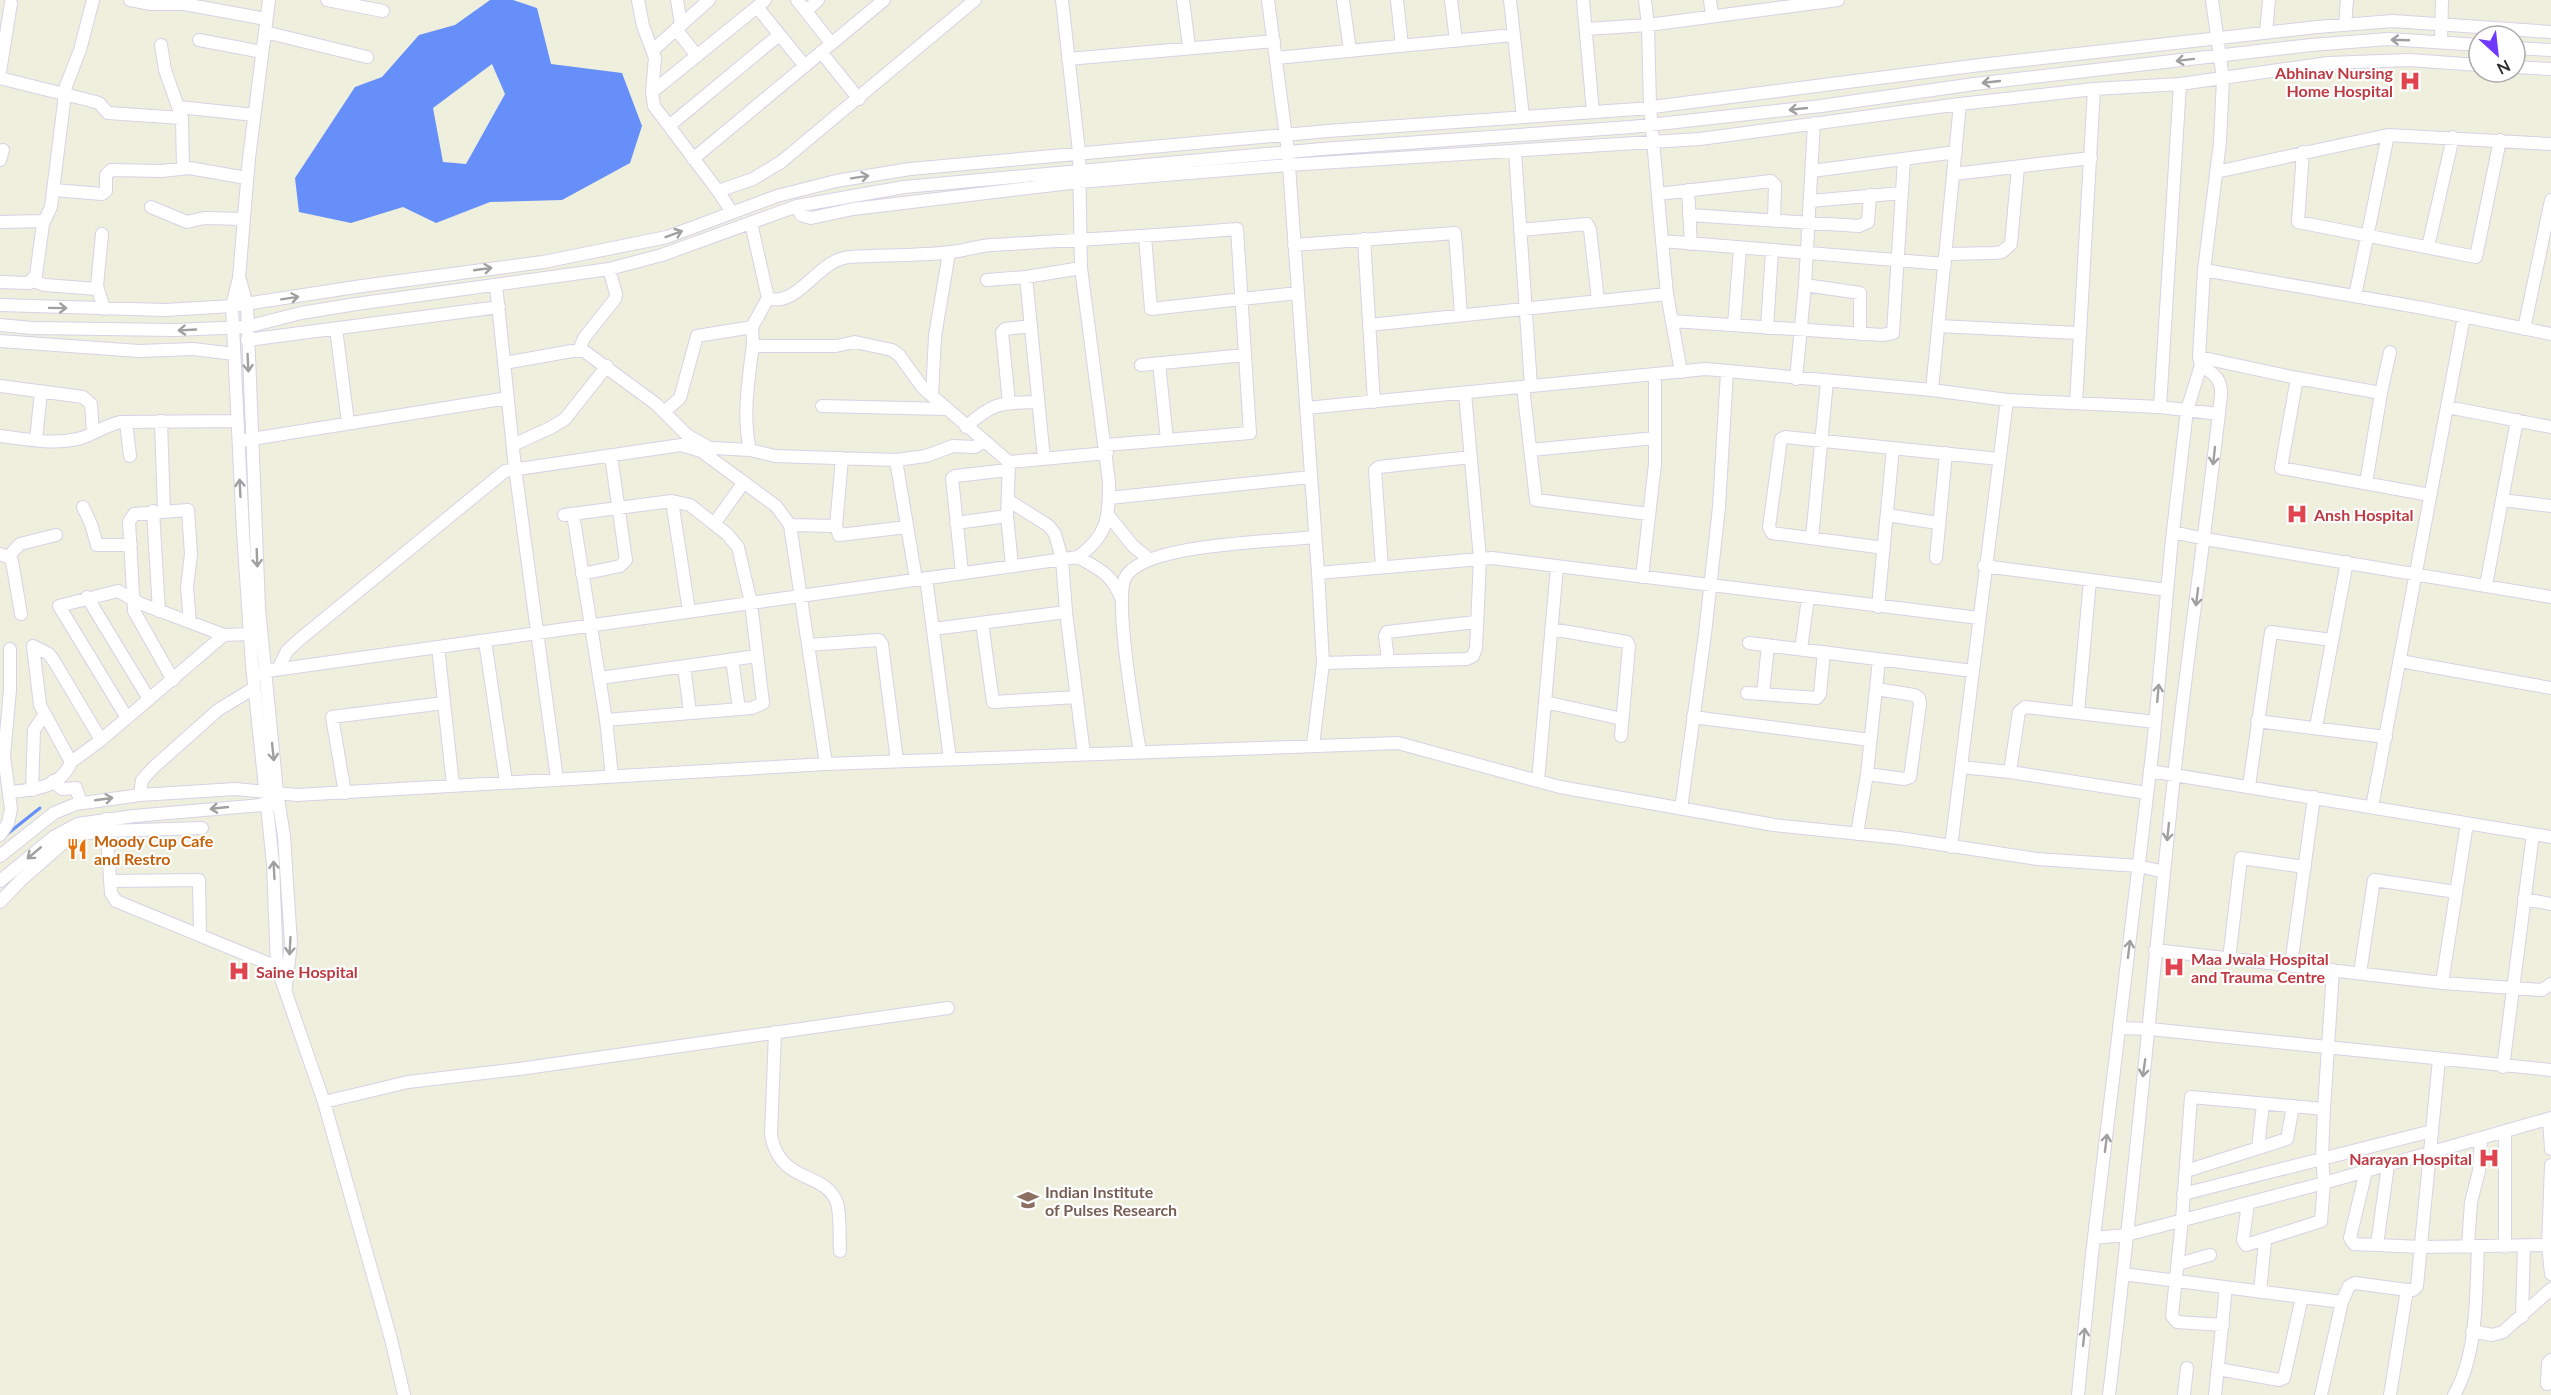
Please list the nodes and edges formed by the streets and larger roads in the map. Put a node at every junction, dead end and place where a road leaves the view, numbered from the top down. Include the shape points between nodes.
1 (93, 0) edge
2 (130, 0) edge
3 (269, 0) edge
4 (327, 0) edge
5 (638, 0) edge
6 (677, 0) edge
7 (709, 0) edge
8 (797, 0) edge
9 (819, 0) edge
10 (884, 0) edge
11 (975, 0) edge
12 (1062, 0) edge
13 (1183, 0) edge
14 (1268, 0) edge
15 (1343, 0) edge
16 (1397, 0) edge
17 (1451, 0) edge
18 (1510, 0) edge
19 (1583, 0) edge
20 (1646, 0) edge
21 (1710, 0) edge
22 (1838, 0) edge
23 (2212, 0) edge
24 (2269, 0) edge
25 (2347, 0) edge
26 (2442, 0) edge
27 (1824, 1) edge
28 (165, 2) edge
29 (11, 3) dead end
30 (761, 4) edge
31 (1772, 4) edge
32 (383, 10) dead end
33 (806, 11) junction
34 (1712, 16) junction
35 (266, 19) junction
36 (2441, 22) junction
37 (1648, 25) junction
38 (2345, 25) junction
39 (678, 27) junction
40 (1586, 29) junction
41 (265, 32) junction
42 (2551, 32) edge
43 (2266, 33) junction
44 (779, 35) junction
45 (1513, 35) junction
46 (2217, 39) junction
47 (199, 40) dead end
48 (1274, 41) junction
49 (1456, 41) junction
50 (2441, 42) junction
51 (2467, 44) edge
52 (161, 45) dead end
53 (1402, 46) junction
54 (826, 47) junction
55 (1189, 47) junction
56 (2527, 49) edge
57 (653, 50) junction
58 (1350, 51) junction
59 (2551, 51) edge
60 (262, 52) junction
61 (697, 56) junction
62 (2220, 56) junction
63 (367, 57) dead end
64 (1068, 58) junction
65 (1276, 58) junction
66 (2467, 63) edge
67 (805, 66) junction
68 (2527, 68) edge
69 (2551, 69) edge
70 (0, 72) edge
71 (0, 78) edge
72 (2223, 79) junction
73 (2180, 84) junction
74 (2094, 89) junction
75 (652, 92) junction
76 (64, 95) junction
77 (859, 99) junction
78 (1960, 104) junction
79 (1650, 106) junction
80 (180, 112) junction
81 (1593, 112) junction
82 (254, 115) junction
83 (1523, 117) junction
84 (1814, 123) junction
85 (1652, 124) junction
86 (669, 126) junction
87 (1286, 134) junction
88 (2388, 135) junction
89 (2453, 137) junction
90 (2500, 140) junction
91 (1655, 143) junction
92 (2551, 144) edge
93 (1079, 152) junction
94 (1288, 152) junction
95 (1515, 152) junction
96 (1956, 152) junction
97 (2303, 152) junction
98 (2091, 158) junction
99 (693, 159) junction
100 (1904, 160) junction
101 (1287, 165) junction
102 (2018, 166) junction
103 (183, 168) junction
104 (1812, 171) junction
105 (2216, 172) junction
106 (1954, 174) junction
107 (1079, 176) junction
108 (248, 178) junction
109 (54, 190) junction
110 (1688, 190) junction
111 (718, 191) junction
112 (1902, 193) junction
113 (1658, 194) junction
114 (1870, 195) junction
115 (2551, 200) edge
116 (1810, 201) junction
117 (151, 207) dead end
118 (732, 212) junction
119 (1689, 214) junction
120 (244, 219) junction
121 (1774, 220) junction
122 (44, 221) junction
123 (0, 222) edge
124 (1809, 222) junction
125 (751, 223) junction
126 (1520, 230) junction
127 (102, 234) dead end
128 (2367, 236) junction
129 (1145, 237) junction
130 (1364, 238) junction
131 (1080, 241) junction
132 (1662, 241) junction
133 (1691, 244) junction
134 (1294, 245) junction
135 (2428, 247) junction
136 (1740, 248) junction
137 (1772, 250) junction
138 (949, 253) junction
139 (1806, 253) junction
140 (1945, 259) junction
141 (1899, 260) junction
142 (1081, 268) junction
143 (2537, 268) junction
144 (609, 269) junction
145 (2204, 270) junction
146 (2551, 271) edge
147 (1026, 277) junction
148 (239, 278) junction
149 (33, 280) junction
150 (987, 280) dead end
151 (0, 282) edge
152 (496, 285) junction
153 (1804, 285) junction
154 (97, 289) junction
155 (1298, 293) junction
156 (1667, 294) junction
157 (2355, 296) junction
158 (768, 298) junction
159 (1242, 299) junction
160 (1598, 300) junction
161 (0, 305) edge
162 (247, 305) junction
163 (232, 306) junction
164 (499, 307) junction
165 (1525, 308) junction
166 (104, 309) junction
167 (1461, 315) junction
168 (2464, 316) junction
169 (1672, 321) junction
170 (0, 325) edge
171 (1369, 325) junction
172 (1734, 325) junction
173 (1031, 326) junction
174 (1939, 326) junction
175 (246, 327) junction
176 (752, 327) junction
177 (232, 328) junction
178 (336, 328) junction
179 (1767, 328) junction
180 (2524, 328) junction
181 (1800, 331) junction
182 (2079, 333) junction
183 (1860, 334) junction
184 (2551, 334) edge
185 (247, 340) junction
186 (0, 341) edge
187 (753, 343) junction
188 (579, 350) junction
189 (2390, 351) dead end
190 (234, 354) junction
191 (1245, 355) junction
192 (2200, 361) junction
193 (504, 363) junction
194 (1160, 363) junction
195 (1141, 365) dead end
196 (607, 366) junction
197 (1682, 372) junction
198 (1727, 372) junction
199 (1655, 374) junction
200 (2297, 378) junction
201 (1796, 379) junction
202 (1827, 381) junction
203 (0, 386) edge
204 (1527, 387) junction
205 (1932, 390) junction
206 (41, 391) junction
207 (1465, 393) junction
208 (2381, 393) junction
209 (932, 396) junction
210 (508, 398) junction
211 (2007, 400) junction
212 (1038, 402) junction
213 (1374, 402) junction
214 (1009, 403) junction
215 (2076, 403) junction
216 (822, 406) dead end
217 (2160, 407) junction
218 (2447, 407) junction
219 (1306, 408) junction
220 (946, 409) junction
221 (2187, 410) junction
222 (664, 412) junction
223 (2218, 414) junction
224 (2517, 420) junction
225 (162, 421) junction
226 (237, 421) junction
227 (126, 422) junction
228 (348, 422) junction
229 (966, 427) junction
230 (2551, 427) edge
231 (93, 433) junction
232 (0, 436) edge
233 (1655, 438) junction
234 (36, 440) junction
235 (238, 440) junction
236 (251, 440) junction
237 (1167, 440) junction
238 (1822, 441) junction
239 (983, 442) junction
240 (513, 445) junction
241 (1893, 448) junction
242 (705, 449) junction
243 (1106, 449) junction
244 (750, 450) junction
245 (1531, 450) junction
246 (1946, 453) junction
247 (130, 456) dead end
248 (611, 456) junction
249 (1471, 457) junction
250 (842, 458) junction
251 (1044, 459) junction
252 (1999, 459) junction
253 (896, 460) junction
254 (1008, 466) junction
255 (515, 468) junction
256 (1310, 477) junction
257 (744, 483) junction
258 (2366, 483) junction
259 (2430, 495) junction
260 (1109, 498) junction
261 (1008, 500) junction
262 (2502, 500) junction
263 (672, 501) junction
264 (2551, 506) edge
265 (83, 507) dead end
266 (619, 508) junction
267 (159, 511) junction
268 (1649, 514) junction
269 (1887, 515) junction
270 (1006, 516) junction
271 (1109, 516) junction
272 (956, 523) junction
273 (1938, 523) junction
274 (714, 524) junction
275 (790, 525) junction
276 (836, 526) junction
277 (907, 527) junction
278 (2173, 532) junction
279 (56, 535) dead end
280 (1314, 537) junction
281 (1812, 538) junction
282 (2205, 539) junction
283 (131, 545) junction
284 (1884, 548) junction
285 (4, 555) edge
286 (1078, 557) junction
287 (1936, 558) dead end
288 (1062, 559) junction
289 (1149, 559) junction
290 (1480, 560) junction
291 (2347, 562) junction
292 (1012, 566) junction
293 (1984, 566) junction
294 (1382, 567) junction
295 (1557, 567) junction
296 (962, 573) junction
297 (1318, 573) junction
298 (2415, 573) junction
299 (582, 574) junction
300 (1642, 577) junction
301 (921, 579) junction
302 (2090, 580) junction
303 (2486, 585) junction
304 (1710, 586) junction
305 (2167, 590) junction
306 (800, 596) junction
307 (87, 597) junction
308 (2551, 597) edge
309 (1808, 598) junction
310 (133, 600) junction
311 (1122, 602) junction
312 (751, 603) junction
313 (1878, 607) junction
314 (159, 611) junction
315 (689, 611) junction
316 (1066, 612) junction
317 (21, 614) dead end
318 (1978, 618) junction
319 (190, 622) junction
320 (981, 622) junction
321 (1476, 622) junction
322 (589, 625) junction
323 (933, 629) junction
324 (1551, 629) junction
325 (538, 633) junction
326 (250, 634) junction
327 (224, 635) junction
328 (2332, 640) junction
329 (485, 641) junction
330 (1749, 643) dead end
331 (808, 645) junction
332 (1768, 645) junction
333 (438, 647) junction
334 (10, 649) dead end
335 (1801, 649) junction
336 (1824, 652) junction
337 (757, 656) junction
338 (732, 659) junction
339 (1388, 660) junction
340 (1879, 660) junction
341 (2400, 661) junction
342 (1323, 663) junction
343 (684, 666) junction
344 (278, 669) junction
345 (1973, 671) junction
346 (259, 672) junction
347 (600, 678) junction
348 (173, 680) junction
349 (254, 688) junction
350 (2551, 688) edge
351 (1876, 689) junction
352 (1747, 693) dead end
353 (1763, 694) junction
354 (1077, 697) junction
355 (149, 699) junction
356 (1545, 702) junction
357 (444, 703) junction
358 (739, 709) junction
359 (690, 713) junction
360 (2078, 713) junction
361 (45, 714) junction
362 (1693, 717) junction
363 (127, 718) junction
364 (1622, 719) junction
365 (606, 720) junction
366 (2257, 721) junction
367 (2155, 723) junction
368 (2316, 727) junction
369 (1621, 736) dead end
370 (2386, 737) junction
371 (101, 740) junction
372 (1870, 740) junction
373 (1313, 745) junction
374 (1140, 752) junction
375 (1084, 754) junction
376 (950, 759) junction
377 (897, 761) junction
378 (71, 762) junction
379 (826, 764) junction
380 (1961, 767) junction
381 (2150, 771) junction
382 (2010, 772) junction
383 (1867, 774) junction
384 (2174, 774) junction
385 (612, 776) junction
386 (557, 779) junction
387 (1538, 781) junction
388 (53, 782) junction
389 (506, 782) junction
390 (453, 785) junction
391 (2249, 786) junction
392 (32, 790) junction
393 (9, 792) junction
394 (345, 793) junction
395 (2147, 793) junction
396 (140, 795) junction
397 (2314, 797) junction
398 (272, 798) junction
399 (81, 803) junction
400 (2372, 807) junction
401 (1680, 809) junction
402 (2467, 823) junction
403 (106, 825) junction
404 (202, 828) dead end
405 (1857, 834) junction
406 (2532, 834) junction
407 (0, 835) edge
408 (2551, 837) edge
409 (1951, 847) junction
410 (1, 852) edge
411 (2139, 866) junction
412 (2305, 867) junction
413 (2164, 872) junction
414 (0, 881) edge
415 (110, 881) junction
416 (2456, 892) junction
417 (2524, 899) junction
418 (0, 902) edge
419 (2551, 904) edge
420 (200, 934) junction
421 (2156, 950) junction
422 (2229, 959) junction
423 (2291, 965) junction
424 (277, 967) junction
425 (2333, 970) junction
426 (2360, 973) junction
427 (2442, 983) junction
428 (2551, 984) edge
429 (2512, 987) junction
430 (286, 990) junction
431 (948, 1008) dead end
432 (2120, 1028) junction
433 (2150, 1029) junction
434 (775, 1032) junction
435 (2329, 1049) junction
436 (2439, 1059) junction
437 (2503, 1066) junction
438 (2551, 1070) edge
439 (324, 1102) junction
440 (2263, 1104) junction
441 (2293, 1106) junction
442 (2324, 1109) junction
443 (2550, 1118) edge
444 (2432, 1131) junction
445 (2505, 1131) junction
446 (2481, 1138) junction
447 (2258, 1148) junction
448 (2551, 1149) edge
449 (2431, 1153) junction
450 (2322, 1157) junction
451 (2388, 1165) junction
452 (2551, 1165) edge
453 (2186, 1171) junction
454 (2366, 1171) junction
455 (2324, 1184) junction
456 (2183, 1194) junction
457 (2248, 1203) junction
458 (2550, 1215) edge
459 (2182, 1220) junction
460 (2126, 1235) junction
461 (2094, 1238) junction
462 (2265, 1241) junction
463 (2377, 1245) junction
464 (2548, 1245) junction
465 (2473, 1246) junction
466 (2524, 1246) junction
467 (2422, 1247) junction
468 (2505, 1247) junction
469 (840, 1251) dead end
470 (2210, 1255) dead end
471 (2178, 1264) junction
472 (2123, 1274) junction
473 (2551, 1274) edge
474 (2176, 1281) junction
475 (2226, 1287) junction
476 (2551, 1289) edge
477 (2407, 1290) junction
478 (2260, 1292) junction
479 (2302, 1297) junction
480 (2342, 1302) junction
481 (2522, 1317) junction
482 (2223, 1325) junction
483 (2472, 1331) junction
484 (2551, 1360) edge
485 (2187, 1368) dead end
486 (2218, 1369) junction
487 (2547, 1384) dead end
488 (2325, 1394) edge
489 (404, 1395) edge
490 (2078, 1395) edge
491 (2109, 1395) edge
492 (2184, 1395) edge
493 (2215, 1395) edge
494 (2390, 1395) edge
495 (2454, 1395) edge

1 - 76 street
2 - 28 street
3 - 35 street
4 - 32 street
5 - 57 street
6 - 39 street
7 - 39 street
8 - 33 street
9 - 33 street
10 - 54 street
11 - 77 street
12 - 64 street
13 - 55 street
14 - 48 street
15 - 58 street
16 - 53 street
17 - 49 street
18 - 45 street
19 - 40 street
20 - 37 street
21 - 34 street
22 - 27 street
23 - 46 street
24 - 43 street
25 - 38 street
26 - 36 street
27 - 31 street
28 - 35 street
29 - 70 street
30 - 44 street
30 - 61 street
31 - 34 street
33 - 54 street
34 - 37 street
35 - 41 street
36 - 38 street
36 - 42 street
36 - 50 street
37 - 40 street
37 - 79 street
38 - 43 street
39 - 57 street
39 - 61 street
40 - 81 street
41 - 60 street
41 - 63 street
43 - 46 street
44 - 67 street
44 - 86 street
45 - 49 street
45 - 83 street
46 - 62 street
46 - 79 street
47 - 60 street
48 - 55 street
48 - 65 street
49 - 53 street
50 - 51 street
50 -> 62 street via 2388,39
52 - 80 street
53 - 58 street
54 - 67 street
54 - 77 street
55 - 64 street
56 - 59 street
57 - 75 street
58 - 65 street
60 - 82 street
61 - 75 street
62 - 72 street
62 -> 85 street
64 - 93 street
65 - 87 street
66 - 72 street via 2409,60 2328,63
67 - 99 street
68 - 69 street
71 - 76 street
72 - 73 street
72 - 105 street
73 - 74 street
73 - 217 street
74 - 78 street
74 - 98 street
75 - 86 street via 654,106
76 - 80 street via 96,102 108,113
76 - 109 street
77 - 111 street via 769,170
78 - 84 street
78 - 96 street
79 - 81 street
79 - 85 street
80 - 82 street
80 - 103 street
81 - 83 street
82 - 108 street
83 - 87 street
84 - 91 street
84 - 104 street
85 - 91 street
85 - 94 street
86 - 99 street
87 - 93 street
87 - 94 street
88 - 89 street
88 - 97 street
88 - 128 street
89 - 90 street
89 - 135 street
90 - 92 street
90 - 135 street via 2476,257
91 - 95 street
91 - 113 street
93 - 107 street
118 -> 93 street via 836,181 910,169
94 - 101 street
94 - 107 street
95 - 101 street
95 - 126 street
96 - 100 street
96 - 106 street
97 - 105 street
97 - 128 street via 2298,222
98 - 102 street
98 - 182 street
99 - 111 street
100 - 104 street
100 - 112 street
101 - 107 street
101 - 134 street
102 - 106 street
102 - 140 street via 2011,244 1994,254
103 - 108 street
103 - 109 street via 111,170 106,175 106,191 99,194
104 - 116 street
105 - 145 street
106 - 140 street
107 - 125 street via 904,187 797,206
107 - 131 street
108 - 120 street
109 - 122 street
110 - 113 street
110 - 119 street
110 - 121 street via 1771,181 1775,185
111 - 118 street
112 - 114 street
112 - 141 street
113 - 132 street
114 - 116 street
114 - 124 street via 1869,218 1864,225
115 - 143 street
116 - 124 street
117 - 120 street via 187,222 204,218
162 -> 118 street via 609,250 668,237
119 - 121 street
119 - 133 street
120 - 148 street
121 - 124 street
122 - 123 street
122 - 149 street
124 - 139 street
125 - 144 street via 662,255
125 - 158 street
126 - 160 street via 1587,224
126 - 165 street
127 - 154 street
128 - 135 street
128 - 157 street
129 - 131 street
129 - 159 street via 1237,228
129 - 159 street via 1151,309
130 - 134 street
130 - 167 street via 1455,233
130 - 171 street
131 - 138 street via 978,246
131 - 142 street
132 - 133 street
132 - 156 street
133 - 136 street
134 - 155 street
136 - 137 street
136 - 172 street
137 - 139 street
137 - 179 street
138 - 158 street via 846,257 832,262 785,298
138 - 209 street via 936,336
139 - 141 street
139 - 153 street
140 - 141 street
140 - 174 street
141 - 183 street via 1893,333
142 - 147 street
142 - 243 street
143 - 146 street
143 - 180 street
144 - 152 street
144 - 188 street via 615,299
145 - 157 street
145 - 192 street
147 - 150 street
147 - 173 street
148 - 162 street
148 - 163 street
149 - 151 street
149 - 154 street via 45,285
152 - 164 street
152 - 175 street via 301,313
153 - 181 street
153 - 183 street via 1860,293
154 - 166 street
155 - 159 street
155 - 219 street
156 - 160 street
156 - 169 street
157 - 168 street
158 - 176 street
159 - 191 street
160 - 165 street
161 -> 166 street
162 - 163 street
162 - 175 street
163 - 166 street
163 - 177 street
164 - 178 street
164 - 193 street
165 - 167 street
165 - 204 street
167 - 171 street
168 - 180 street
168 - 218 street
169 - 172 street
169 - 197 street
177 -> 170 street
171 - 213 street
172 - 179 street
173 - 212 street
173 - 214 street via 1002,332
174 - 182 street
174 - 205 street
175 - 177 street
175 - 185 street
176 - 187 street
176 - 222 street via 697,336 680,398
177 - 190 street
178 - 185 street
178 - 228 street
179 - 181 street
180 - 184 street
181 - 183 street
181 - 201 street
182 - 215 street
185 -> 236 street
186 - 190 street
187 - 209 street via 762,347 855,342 889,349 899,355
187 - 244 street via 747,389
188 - 193 street
188 - 196 street
189 - 208 street
190 - 226 street
191 - 194 street
191 - 237 street via 1250,433
192 - 200 street
192 - 221 street
192 - 223 street via 2218,377
193 - 210 street
194 - 195 street
194 - 237 street
196 - 222 street
196 - 240 street via 565,419
197 - 198 street
197 - 199 street
198 - 201 street
198 - 304 street
199 - 204 street
199 - 233 street
200 - 208 street
200 - 258 street via 2281,468
201 - 202 street
202 - 205 street
202 - 238 street
203 - 206 street
204 - 207 street
204 - 245 street
205 - 211 street
206 - 231 street via 76,394 87,400 92,409
206 - 234 street
207 - 213 street
207 - 249 street
208 - 258 street
209 - 220 street
210 - 228 street
210 - 240 street
211 - 215 street
211 - 252 street
212 - 214 street
212 - 251 street
213 - 219 street
214 - 229 street via 988,408
215 - 217 street
216 - 220 street
217 - 221 street
218 - 224 street
218 - 259 street
219 - 256 street
220 - 229 street
221 - 223 street
221 - 278 street
222 - 242 street
223 -> 282 street
224 - 230 street
224 - 262 street
225 - 226 street
225 - 227 street
225 - 267 street
226 - 235 street
227 - 231 street via 106,425
227 - 247 street
228 - 236 street
229 - 239 street
231 - 234 street via 75,440
232 - 234 street
233 - 245 street
233 - 268 street
235 - 236 street
326 -> 235 street
236 -> 346 street
237 - 243 street
238 - 241 street
238 - 281 street
238 - 281 street via 1785,437 1779,442 1769,527 1772,533
239 - 253 street via 975,447 953,446 926,456
239 - 254 street
240 - 255 street
241 - 246 street
241 - 269 street
242 - 244 street
242 - 248 street via 681,445
242 - 257 street
243 - 251 street
243 - 260 street
244 - 250 street via 775,456
245 - 268 street via 1536,500
246 - 252 street
246 - 273 street
248 - 255 street
248 - 266 street
249 - 290 street
249 - 294 street via 1375,470
250 - 253 street
250 - 276 street
251 - 254 street
252 - 293 street
253 - 277 street
254 - 261 street
254 - 272 street via 952,478
255 - 325 street
255 - 344 street via 499,475 300,639 287,651
256 - 260 street
256 - 280 street
257 - 274 street
257 - 275 street via 776,506
258 - 259 street
259 - 298 street
260 - 271 street
261 - 270 street
261 - 288 street via 1053,531
262 - 264 street
262 - 303 street
263 - 266 street
263 - 274 street via 685,502
263 - 315 street
265 - 283 street via 97,545
266 - 299 street via 625,564
266 - 299 street via 568,514
267 - 283 street via 137,512 130,518
267 - 314 street
267 - 319 street via 188,510
268 - 300 street
269 - 273 street
269 - 284 street
270 - 272 street
270 - 292 street
271 - 286 street via 1103,532
271 - 289 street
272 - 296 street
273 - 287 street
274 - 312 street via 738,547
275 - 276 street
275 - 306 street
276 - 277 street via 839,535
277 - 301 street
278 - 282 street
278 - 305 street
279 - 285 street via 20,544
280 - 289 street via 1188,549
280 - 297 street
281 - 284 street
282 - 291 street
282 -> 384 street
283 - 310 street
284 - 313 street
285 - 317 street via 14,565
286 - 288 street
286 - 311 street via 1115,582
288 - 292 street
288 - 316 street
289 - 311 street via 1132,568 1124,580
290 - 294 street
290 - 295 street via 1492,558
290 - 321 street
291 - 298 street
291 - 328 street
292 - 296 street
293 - 302 street
293 - 318 street
294 - 297 street
295 - 300 street
295 - 324 street
296 - 301 street
297 - 342 street
298 - 303 street
298 - 341 street
299 - 322 street
300 - 304 street
301 - 306 street
301 - 323 street
302 - 305 street
302 - 360 street
303 - 308 street
304 - 309 street
304 - 362 street
367 -> 305 street
306 - 312 street
306 - 331 street
307 - 310 street via 118,591
307 - 355 street
307 - 363 street via 59,606
309 - 313 street
309 - 335 street
310 - 314 street
310 - 348 street via 135,614
311 - 374 street
312 - 315 street
312 - 337 street
313 - 318 street
314 - 319 street
315 - 322 street
316 - 320 street
316 - 354 street
318 - 345 street
319 - 327 street
320 - 323 street
320 - 354 street via 993,702
321 - 339 street via 1387,632
321 - 339 street via 1476,648 1467,659
322 - 325 street
322 - 347 street
323 - 376 street
324 - 356 street
324 - 364 street via 1627,642
325 - 329 street
325 - 386 street
326 - 327 street
326 - 346 street
327 - 348 street
328 - 366 street via 2271,632
328 - 368 street
329 - 333 street
329 - 389 street
330 - 332 street
331 - 377 street via 879,640
331 - 379 street
332 - 335 street
332 - 353 street
333 - 344 street
333 - 357 street
334 - 393 street via 4,756
335 - 336 street
336 - 340 street
336 - 353 street via 1817,698
337 - 338 street
337 - 358 street via 763,703
338 - 343 street
338 - 358 street
339 - 342 street
340 - 345 street
340 - 351 street
341 - 350 street
341 - 370 street
342 - 373 street
343 - 347 street
343 - 359 street
344 - 346 street
345 - 380 street
346 - 349 street
346 -> 398 street
347 - 365 street
348 - 355 street
349 - 396 street via 218,710 154,767 142,780
349 - 398 street
351 - 372 street
351 - 383 street via 1914,695 1920,704 1910,777
352 - 353 street
354 - 375 street
355 - 363 street
356 - 364 street
356 - 387 street
357 - 390 street
357 - 394 street via 332,717
358 - 359 street
359 - 365 street
360 - 367 street
360 - 382 street via 2021,709
361 - 371 street via 39,700 33,646 49,654
361 - 378 street
361 - 392 street via 34,730
362 - 372 street
362 - 401 street
363 - 371 street
364 - 369 street
365 - 385 street
366 - 368 street
366 - 391 street
367 - 381 street
368 - 370 street
370 - 400 street
371 - 378 street
372 - 383 street
373 - 374 street
373 - 387 street via 1398,743
374 - 375 street
375 - 376 street
376 - 377 street
377 - 379 street
378 - 388 street
379 - 385 street
380 - 382 street
380 - 409 street
381 - 384 street
381 - 395 street
382 - 395 street
383 - 405 street
384 - 391 street
384 -> 413 street
385 - 386 street
386 - 389 street
387 - 401 street
388 - 392 street
388 - 399 street via 62,789 78,790
389 - 390 street
390 - 394 street
391 - 397 street
392 - 393 street
393 - 407 street via 10,818
394 - 398 street
395 - 411 street
396 - 398 street via 235,789
399 -> 396 street
397 - 400 street
397 - 412 street
398 -> 403 street
424 -> 398 street
398 -> 430 street via 284,836 291,943
399 - 410 street via 54,813
400 - 402 street
401 - 405 street
402 - 406 street
402 - 416 street
403 - 404 street
403 -> 414 street via 66,829
403 - 415 street
403 - 418 street via 70,839
405 - 409 street
406 - 408 street
406 - 417 street
409 - 411 street via 2037,859
411 - 413 street
432 -> 411 street
412 - 422 street via 2241,858
412 - 423 street
413 - 421 street
415 - 420 street via 116,901
415 - 420 street via 199,880
416 - 426 street via 2374,880
416 - 427 street
417 - 419 street
417 - 429 street
420 - 424 street
421 - 422 street
421 - 433 street
422 - 423 street
423 - 425 street
424 - 430 street
425 - 426 street
425 - 435 street
426 - 427 street
427 - 429 street
428 - 429 street via 2542,990
429 - 437 street
430 - 439 street
431 - 434 street
432 - 433 street
461 -> 432 street
433 - 435 street
433 -> 460 street
434 - 439 street via 408,1082
434 - 469 street via 771,1135 774,1149 785,1166 832,1195 838,1208
435 - 436 street
435 - 442 street
436 - 437 street
436 - 444 street
437 - 438 street
439 - 489 street
440 - 441 street
440 - 447 street
440 - 453 street via 2191,1097
441 - 442 street
441 - 447 street via 2287,1139
442 - 450 street
443 - 445 street
443 - 448 street
444 - 449 street
444 - 450 street
445 - 446 street
445 - 468 street
446 - 449 street
446 - 465 street via 2479,1171 2470,1202
447 - 453 street
449 - 451 street
449 - 467 street
450 - 455 street
450 - 456 street
451 - 454 street
451 - 463 street
452 - 458 street
453 - 456 street
454 - 455 street
454 - 463 street via 2350,1238 2354,1244
455 - 457 street
455 - 462 street via 2321,1221
456 - 459 street
457 - 459 street
457 - 462 street via 2244,1243
458 - 464 street
459 - 460 street
459 - 471 street
460 - 461 street
460 - 472 street
490 -> 461 street
462 - 478 street
463 - 467 street
464 - 466 street
464 - 473 street
465 - 467 street
465 - 468 street
465 - 483 street
466 - 468 street
466 - 481 street
467 - 477 street via 2417,1286
470 - 471 street
471 - 474 street
472 - 474 street
472 - 491 street
474 - 475 street
474 - 482 street via 2174,1320
475 - 478 street
475 - 482 street
476 - 481 street
477 - 480 street via 2355,1283 2345,1290
477 - 494 street
478 - 479 street
479 - 480 street
479 - 486 street via 2284,1378
480 - 488 street
481 - 483 street via 2498,1334
482 - 486 street
483 - 495 street via 2463,1376
484 - 487 street
485 - 492 street
486 - 493 street

